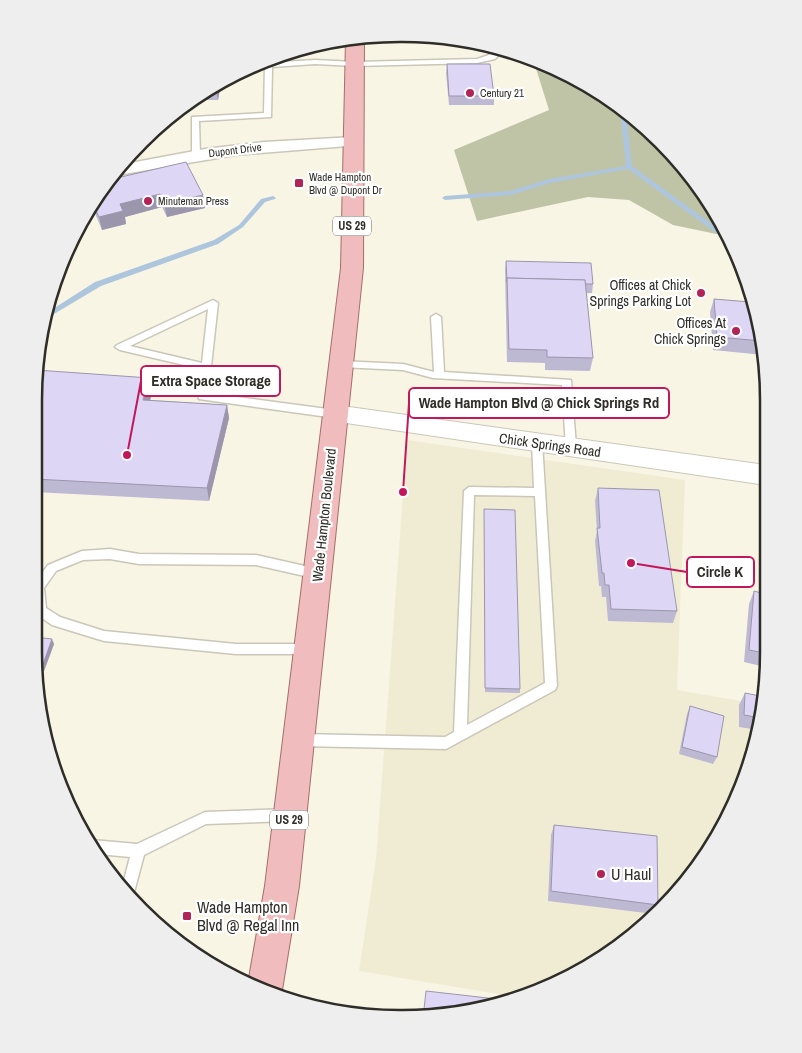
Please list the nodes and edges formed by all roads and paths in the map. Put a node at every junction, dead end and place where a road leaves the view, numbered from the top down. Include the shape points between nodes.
1 (355, 46) edge
2 (494, 55) edge
3 (280, 64) edge
4 (355, 64) junction
5 (268, 69) edge
6 (354, 142) junction
7 (196, 155) junction
8 (129, 167) edge
9 (436, 317) dead end
10 (340, 364) junction
11 (206, 367) junction
12 (439, 376) junction
13 (335, 414) junction
14 (537, 442) junction
15 (571, 446) junction
16 (760, 474) edge
17 (540, 492) junction
18 (318, 574) junction
19 (42, 582) edge
20 (42, 612) edge
21 (308, 649) junction
22 (460, 735) junction
23 (298, 740) junction
24 (289, 815) junction
25 (101, 848) edge
26 (138, 851) junction
27 (129, 886) edge
28 (266, 984) edge

1 - 4 main road, Wade Hampton Boulevard / US 29
2 - 4 lane via 477,61
3 - 4 lane
4 - 6 main road, Wade Hampton Boulevard / US 29
5 - 7 lane via 268,115 195,119
6 - 7 street, Dupont Drive via 295,143
6 - 10 main road, Wade Hampton Boulevard / US 29 via 352,268
7 - 8 street, Dupont Drive
9 - 12 lane
10 - 12 lane via 403,367
10 - 13 main road, Wade Hampton Boulevard / US 29
11 - 11 lane via 168,358 120,347 213,303
11 - 13 lane via 203,396
12 - 15 lane via 567,382
13 - 14 street, Chick Springs Road
13 - 18 main road, Wade Hampton Boulevard / US 29
14 - 15 street, Chick Springs Road
14 - 17 lane
15 - 16 street, Chick Springs Road
17 - 22 lane via 551,686
17 - 22 lane via 469,491
18 - 19 lane via 256,560 140,559 110,554 82,556 52,568
18 - 21 main road, Wade Hampton Boulevard / US 29
20 - 21 lane via 56,621 104,636 236,649
21 - 23 main road, Wade Hampton Boulevard / US 29
22 - 23 lane via 446,742
23 - 24 main road, Wade Hampton Boulevard / US 29
24 - 26 lane via 205,818
24 - 28 main road, Wade Hampton Boulevard / US 29 via 282,886
25 - 26 lane
26 - 27 lane

